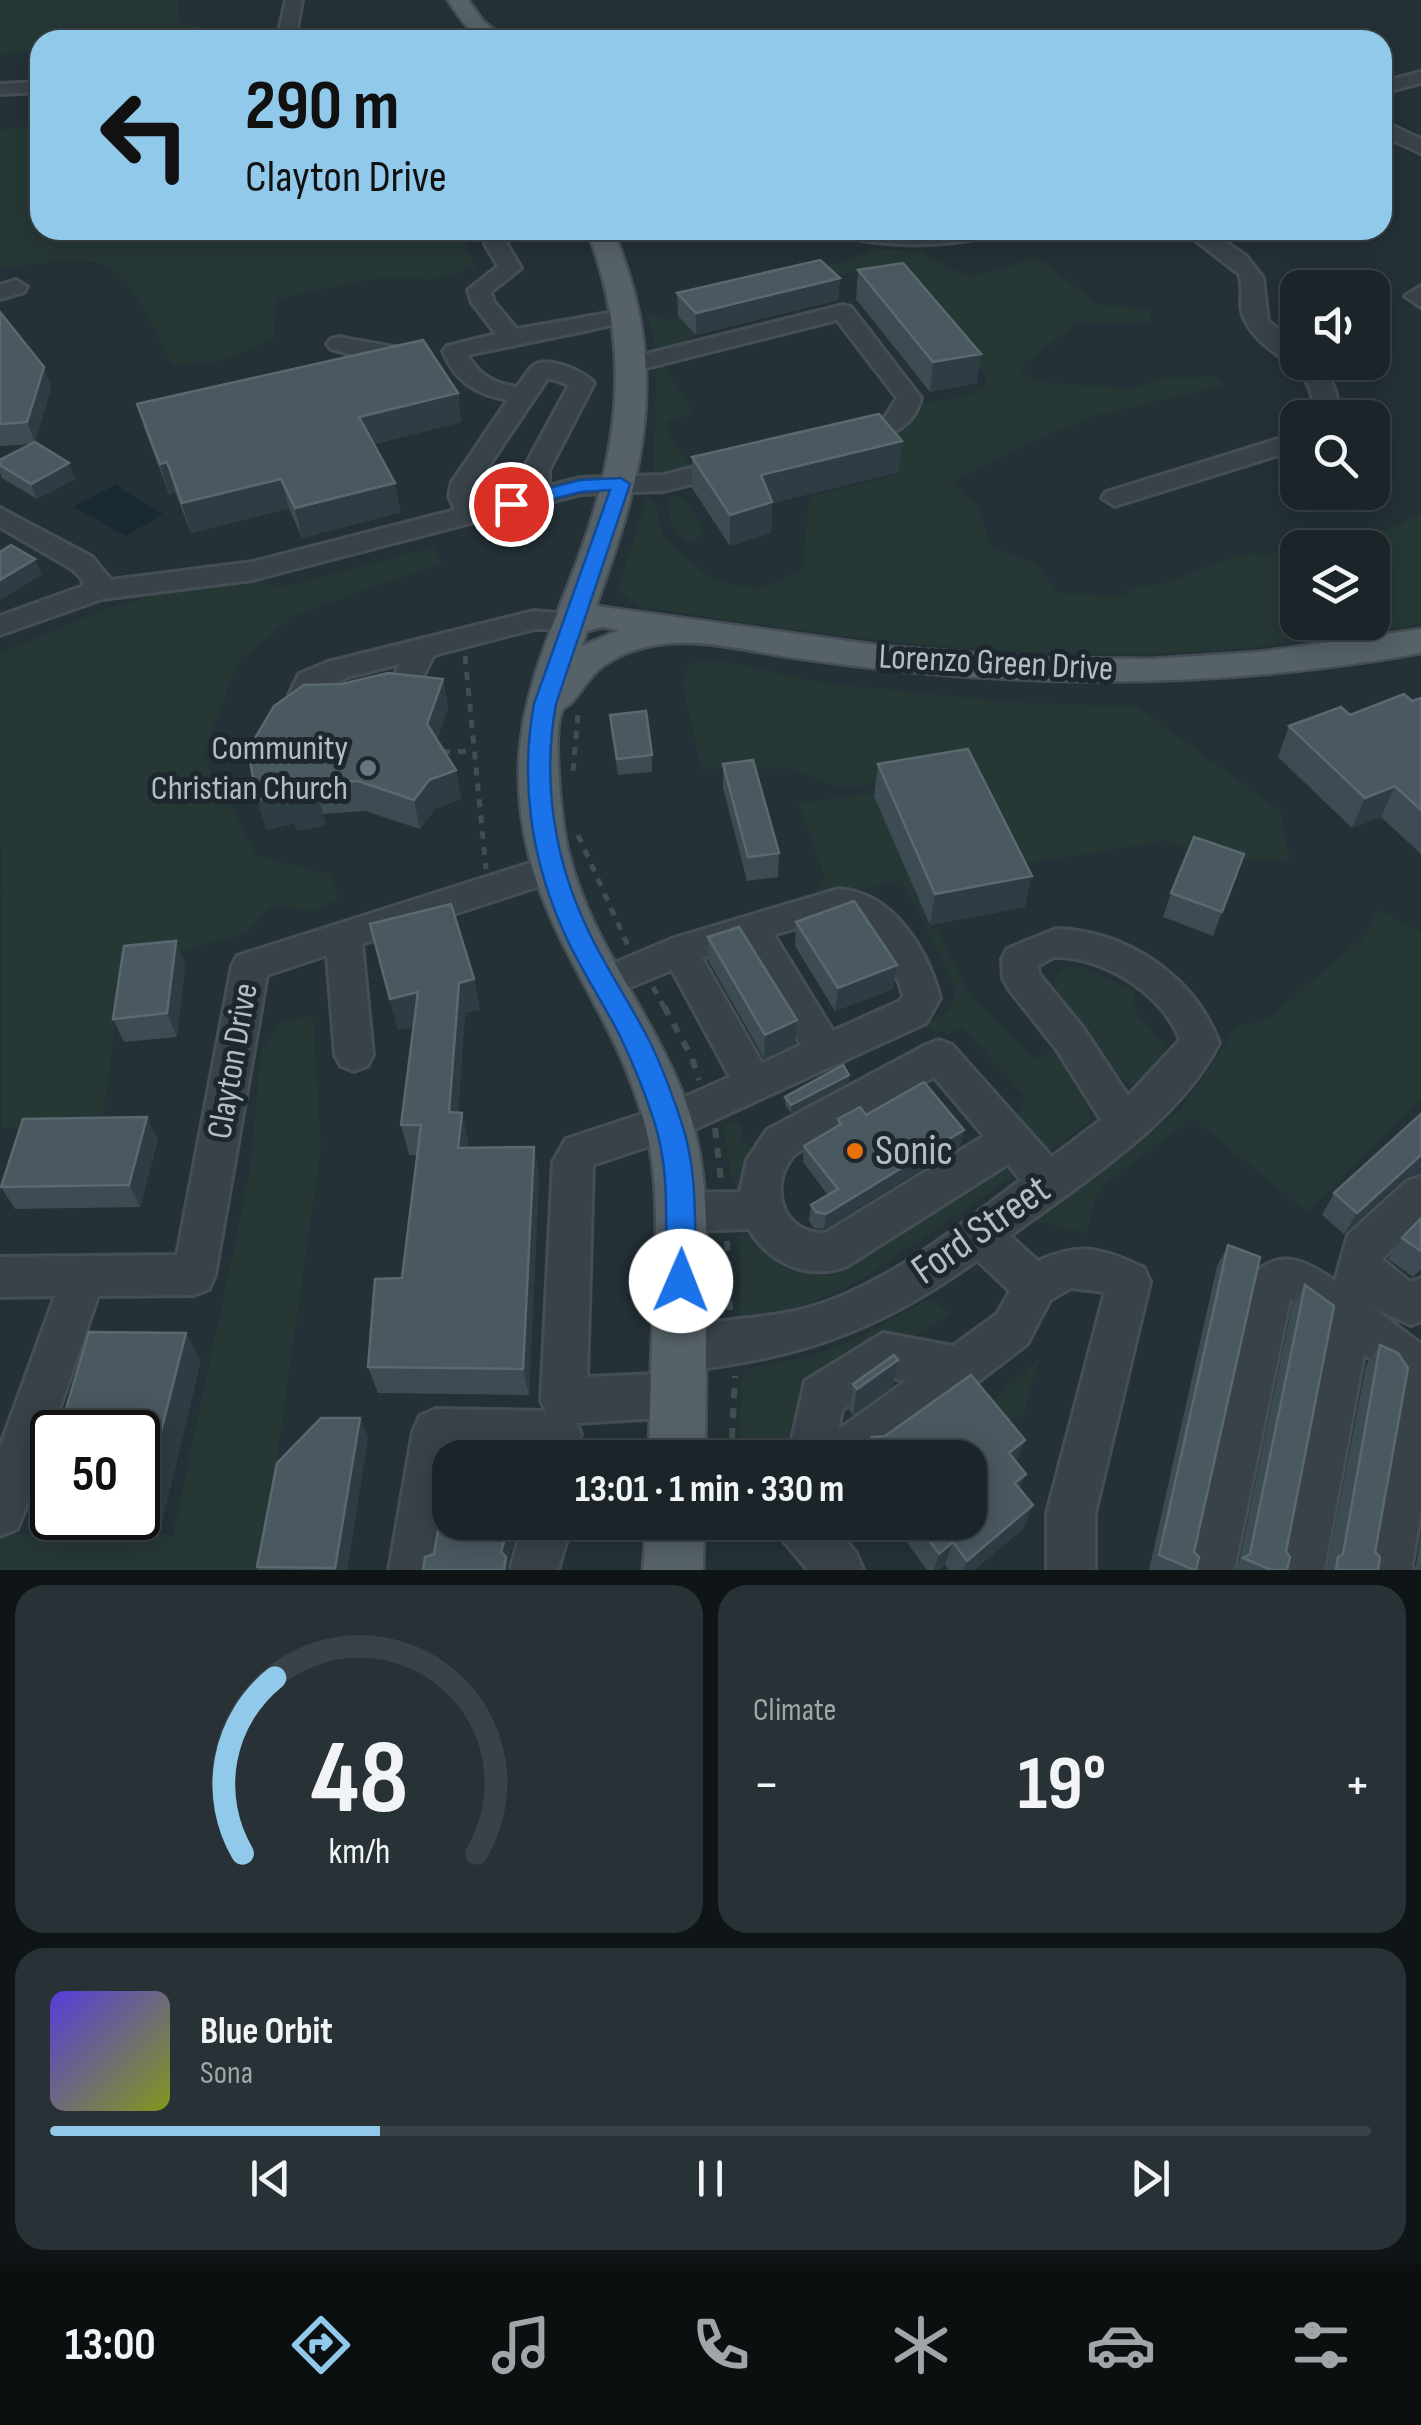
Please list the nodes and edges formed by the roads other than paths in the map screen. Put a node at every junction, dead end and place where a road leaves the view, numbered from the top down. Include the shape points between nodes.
1 (294, 0) edge
2 (458, 0) edge
3 (288, 30) edge
4 (483, 30) edge
5 (1421, 76) edge
6 (1392, 85) edge
7 (30, 88) edge
8 (0, 89) edge
9 (1392, 132) edge
10 (1421, 147) edge
11 (603, 240) edge
12 (1208, 240) edge
13 (496, 244) dead end
14 (625, 317) junction
15 (512, 338) junction
16 (1280, 343) edge
17 (340, 344) dead end
18 (456, 350) junction
19 (630, 365) junction
20 (524, 395) junction
21 (822, 444) edge
22 (1280, 447) edge
23 (755, 460) edge
24 (621, 484) junction
25 (535, 498) junction
26 (1115, 498) dead end
27 (470, 514) junction
28 (0, 516) edge
29 (98, 591) junction
30 (572, 622) junction
31 (0, 626) edge
32 (710, 633) junction
33 (1421, 641) edge
34 (423, 648) dead end
35 (539, 734) junction
36 (552, 869) junction
37 (751, 928) junction
38 (343, 936) junction
39 (680, 951) junction
40 (604, 983) junction
41 (825, 1052) junction
42 (354, 1055) dead end
43 (754, 1085) junction
44 (668, 1123) junction
45 (1126, 1126) junction
46 (1012, 1140) junction
47 (1050, 1182) junction
48 (1421, 1194) edge
49 (761, 1210) junction
50 (682, 1212) junction
51 (979, 1234) junction
52 (1360, 1267) junction
53 (0, 1276) edge
54 (84, 1276) junction
55 (1035, 1286) junction
56 (1421, 1298) edge
57 (1349, 1317) junction
58 (960, 1370) junction
59 (679, 1372) junction
60 (559, 1431) edge
61 (436, 1440) edge
62 (677, 1440) edge
63 (814, 1440) edge
64 (864, 1440) edge
65 (432, 1503) edge
66 (0, 1512) edge
67 (675, 1540) edge
68 (814, 1540) edge
69 (422, 1552) edge
70 (674, 1570) edge
71 (839, 1570) edge
72 (1071, 1570) edge
73 (1210, 1570) edge
74 (1300, 1570) edge
75 (1387, 1570) edge

1 - 3 street
2 - 4 main road
5 - 6 street
7 - 8 street
9 - 10 street
11 - 14 main road
12 - 16 street via 1250,274 1256,324
13 - 15 street via 510,268 479,290
14 - 15 street
14 - 19 main road
15 - 18 street
17 - 18 street via 388,356
18 - 20 street via 475,382
19 - 21 street via 842,312 904,389 907,408 889,426
19 - 24 main road
20 - 25 street via 542,370 582,383 536,470
20 - 27 street via 464,482
22 - 26 street
23 - 24 street via 662,482
24 - 25 street
24 - 30 main road
25 - 27 street
27 - 29 street via 252,571
28 - 29 street via 82,564 96,576
29 - 31 street
30 - 32 main road, Lorenzo Green Drive via 602,616
30 - 34 street via 534,620
30 - 35 main road
32 - 33 main road, Lorenzo Green Drive via 904,660 1076,671 1244,666
32 - 35 main road via 661,632 604,648 558,691
35 - 36 main road via 539,804
36 - 38 street, Clayton Drive
36 - 40 main road
37 - 39 street
37 - 41 street
37 - 41 street via 838,902 858,903 874,915 920,981 922,998 912,1012
38 - 42 street
38 - 54 street, Clayton Drive via 250,966 194,1276
39 - 40 street
39 - 43 street
40 - 44 main road via 653,1077
41 - 43 street
43 - 44 street
44 - 50 main road
44 - 60 street via 592,1146 574,1162
45 - 45 street, Ford Street via 1200,1043 1197,1025 1138,966 1079,944 1055,943 1020,960 1021,978
45 - 47 street, Ford Street
46 - 47 street
46 - 49 street via 832,1252 800,1251 770,1227
46 - 49 street via 939,1056 780,1142 764,1171
47 - 51 street, Ford Street
48 - 52 street via 1363,1249
49 - 50 street
50 - 59 main road
51 - 55 street
51 - 59 street, Ford Street via 892,1293 830,1322
52 - 56 street via 1398,1299 1411,1304
52 - 57 street
53 - 54 street, Clayton Drive
54 - 66 street
55 - 58 street via 1012,1330
55 - 72 street via 1064,1268 1102,1269 1130,1282 1071,1513
57 - 73 street via 1297,1278 1278,1279 1268,1289
57 - 74 street
57 - 75 street via 1402,1355 1419,1387
58 - 63 street via 883,1355 821,1396
58 - 64 street
59 - 60 street, Ford Street
59 - 62 main road
60 - 61 street, Ford Street via 436,1432
65 - 69 street
67 - 70 main road
68 - 71 street

